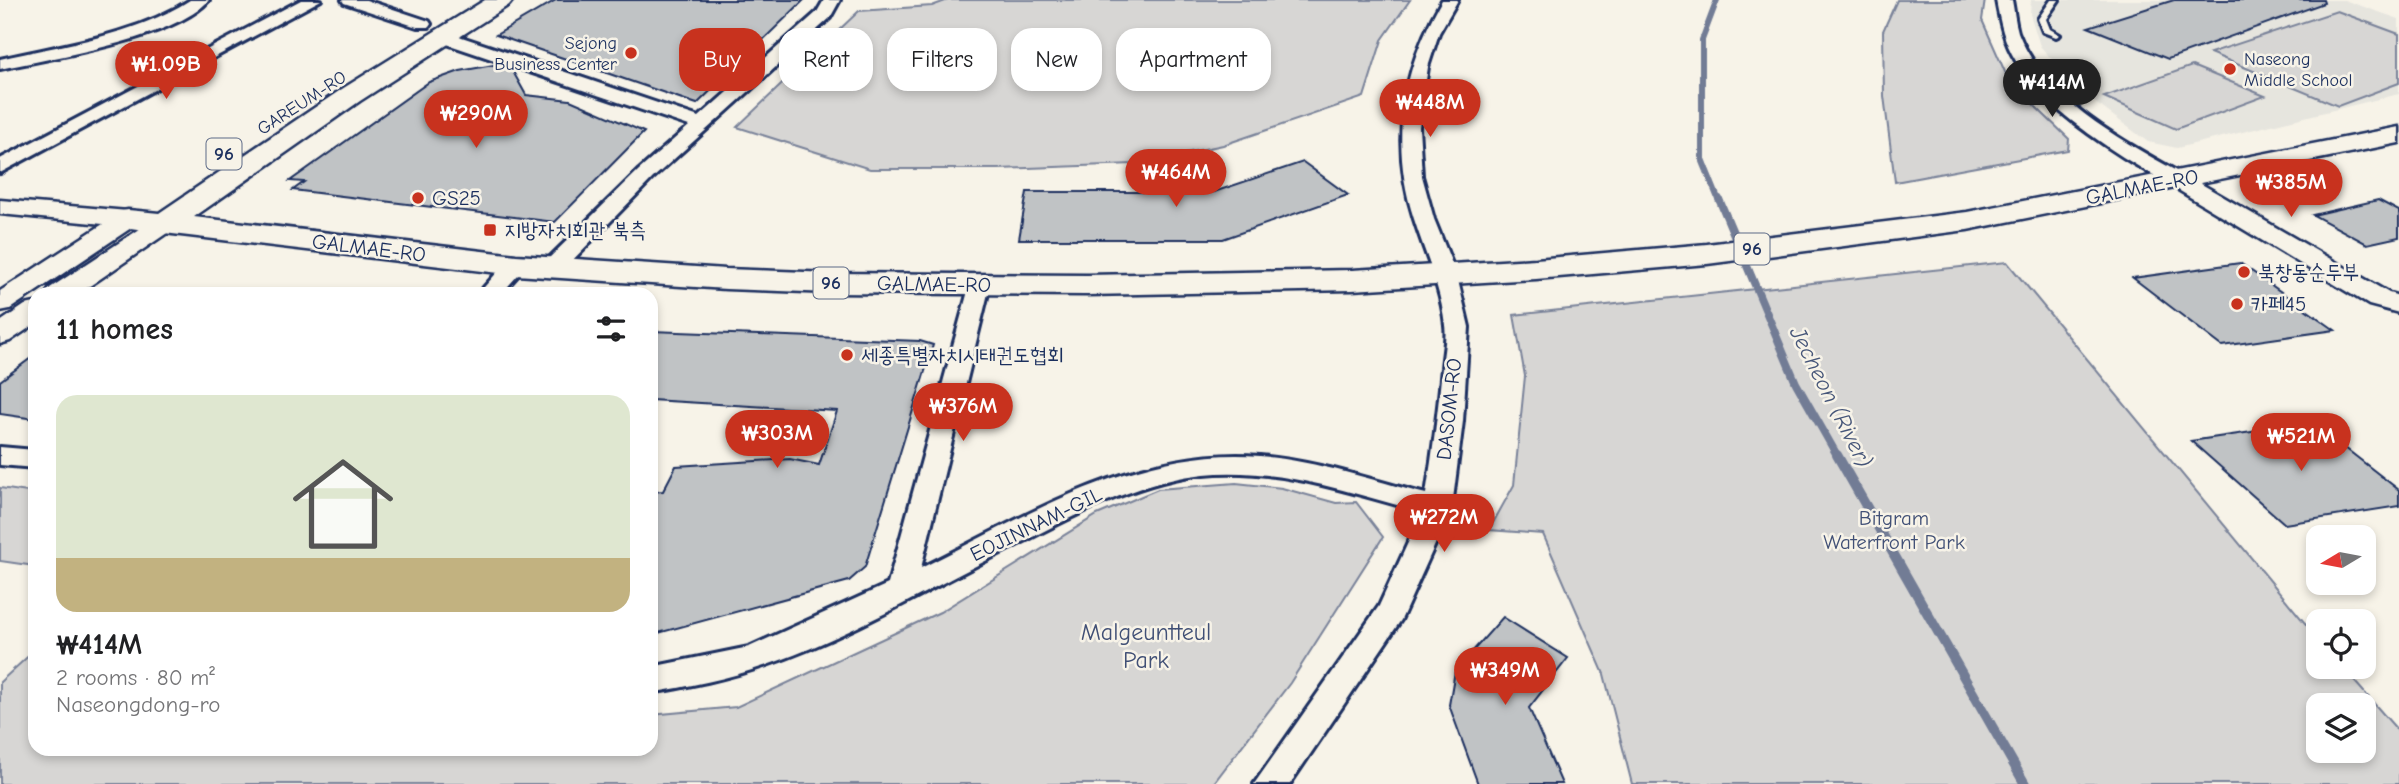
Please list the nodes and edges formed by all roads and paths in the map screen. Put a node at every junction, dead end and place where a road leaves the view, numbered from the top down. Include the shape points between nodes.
1 (201, 0) edge
2 (313, 0) edge
3 (350, 0) edge
4 (466, 0) edge
5 (501, 0) edge
6 (832, 0) edge
7 (1450, 0) edge
8 (2004, 0) edge
9 (2055, 0) edge
10 (432, 30) junction
11 (2056, 35) dead end
12 (0, 64) edge
13 (702, 124) junction
14 (2399, 135) edge
15 (0, 167) edge
16 (2178, 180) junction
17 (0, 207) edge
18 (128, 219) junction
19 (164, 224) junction
20 (516, 265) junction
21 (553, 267) junction
22 (1446, 276) junction
23 (979, 285) junction
24 (71, 287) edge
25 (496, 287) edge
26 (2389, 302) edge
27 (0, 303) edge
28 (28, 316) edge
29 (2399, 319) edge
30 (0, 335) edge
31 (0, 456) edge
32 (28, 458) edge
33 (1438, 508) junction
34 (901, 589) junction
35 (658, 679) edge
36 (1271, 784) edge

1 - 12 street via 152,26
2 - 15 street
3 - 10 street
4 - 10 main road, GAREUM-RO / 96
5 - 10 main road, GAREUM-RO / 96
6 - 13 street via 824,15
7 - 22 street, DASOM-RO via 1419,66 1410,127 1412,176
8 - 16 street via 2004,17 2015,45 2040,81 2091,127
9 - 11 lane via 2042,19 2046,30
10 - 13 street
10 - 18 main road, GAREUM-RO / 96
10 - 19 main road, GAREUM-RO / 96
13 - 21 street
14 - 16 main road, GALMAE-RO / 96
16 - 22 main road, GALMAE-RO / 96 via 1967,221 1707,254
16 - 26 street
17 - 18 street, GALMAE-RO
18 - 19 main road, GALMAE-RO / 96
18 - 27 street, GAREUM-RO
19 - 20 main road, GALMAE-RO / 96
19 - 24 street, GAREUM-RO
20 - 21 main road, GALMAE-RO / 96
20 - 25 street
21 - 23 main road, GALMAE-RO / 96 via 726,279
22 - 23 main road, GALMAE-RO / 96
22 - 33 street, DASOM-RO via 1457,327
23 - 34 street
26 - 29 street via 2383,309
28 - 30 street
31 - 32 street
33 - 34 street, EOJINNAM-GIL via 1282,468 1236,464 1183,468 1105,490
33 - 36 street, DASOM-RO via 1391,612
34 - 35 street, EOJINNAM-GIL via 766,653

